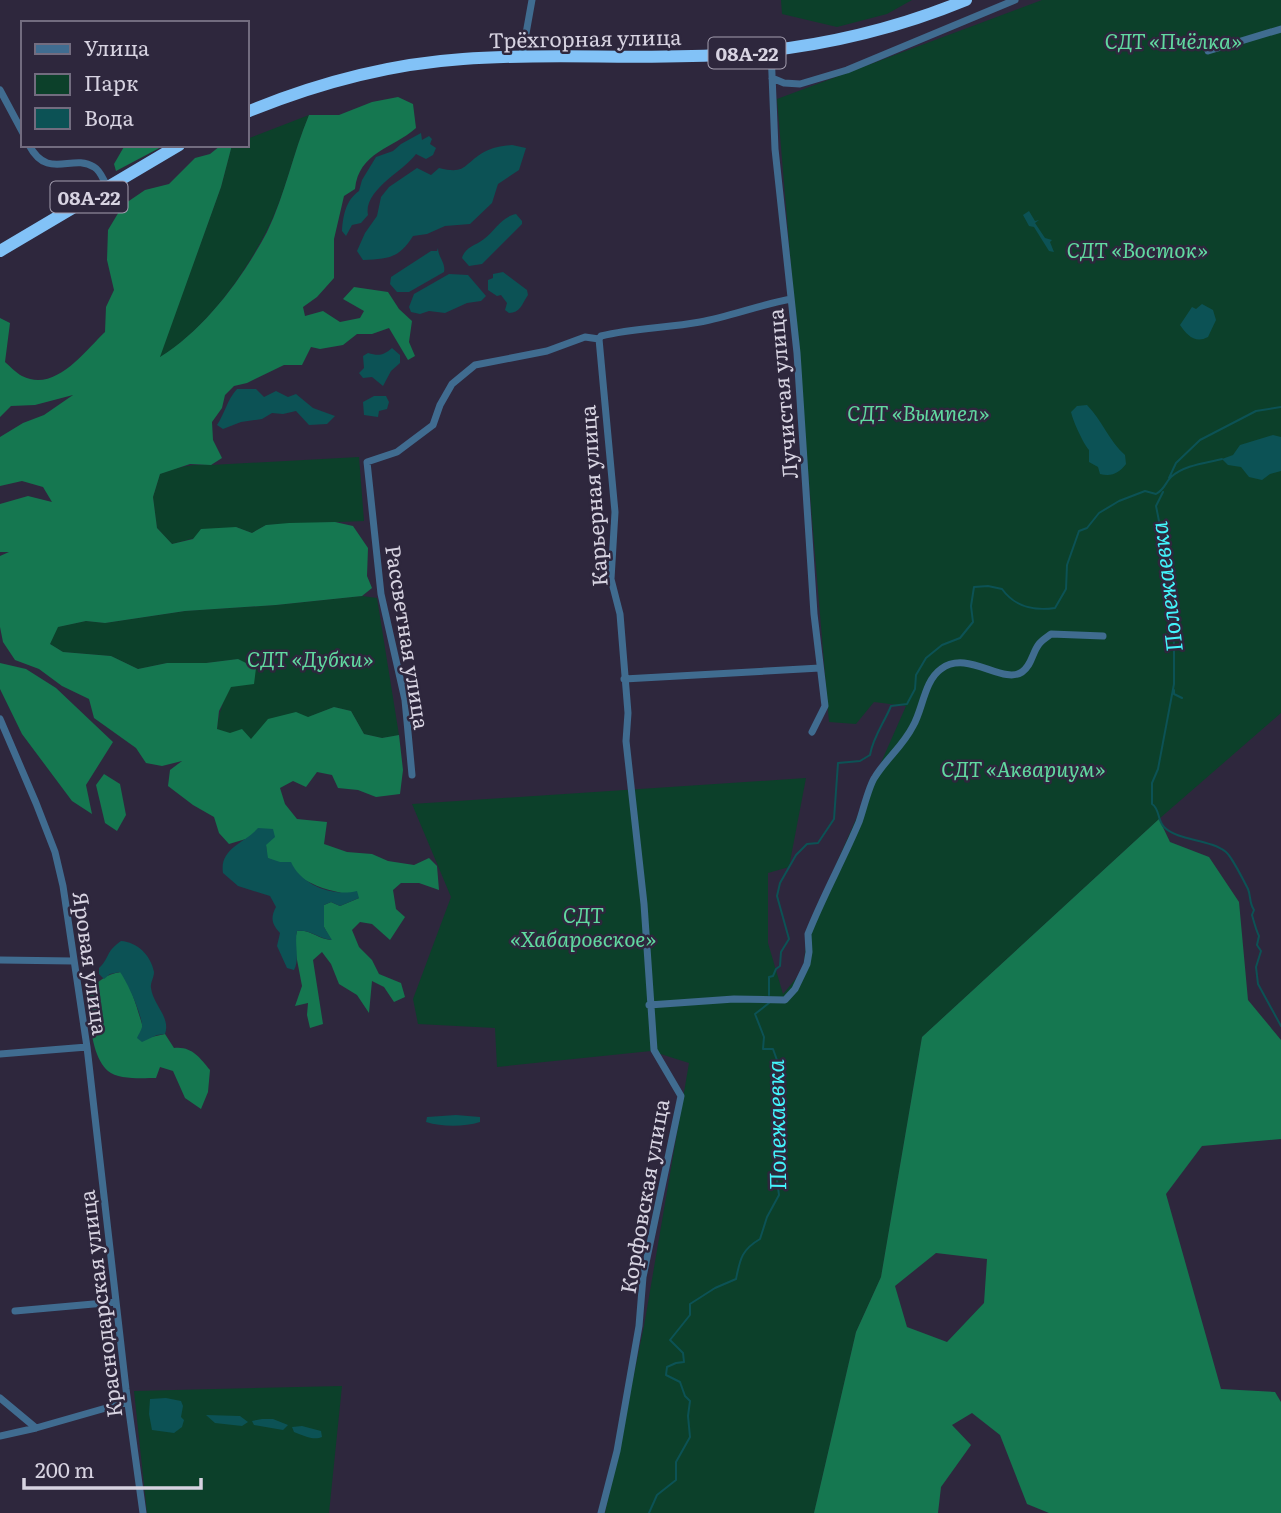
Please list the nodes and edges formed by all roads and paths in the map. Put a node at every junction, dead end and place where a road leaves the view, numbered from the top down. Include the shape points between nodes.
1 (532, 0) edge
2 (966, 0) edge
3 (1015, 0) edge
4 (1281, 29) edge
5 (771, 50) junction
6 (1208, 51) dead end
7 (522, 56) junction
8 (772, 78) junction
9 (0, 90) edge
10 (248, 112) edge
11 (21, 129) edge
12 (30, 147) edge
13 (175, 147) edge
14 (107, 186) junction
15 (0, 251) edge
16 (791, 299) junction
17 (599, 339) junction
18 (1103, 636) dead end
19 (820, 668) junction
20 (624, 679) junction
21 (0, 719) edge
22 (812, 732) dead end
23 (629, 764) joint
24 (412, 775) dead end
25 (0, 960) edge
26 (74, 961) junction
27 (649, 1005) junction
28 (86, 1047) junction
29 (0, 1054) edge
30 (96, 1133) joint
31 (116, 1302) junction
32 (15, 1311) dead end
33 (0, 1398) edge
34 (127, 1402) junction
35 (36, 1428) junction
36 (0, 1436) edge
37 (143, 1513) edge
38 (601, 1513) edge

1 - 7 street
2 - 5 highway, Трёхгорная улица / 08А-22 via 848,39
3 - 8 street via 847,70 800,84
4 - 6 street
5 - 7 highway, Трёхгорная улица / 08А-22
5 - 8 street, Лучистая улица
7 - 10 highway, Трёхгорная улица / 08А-22 via 391,68
8 - 16 street, Лучистая улица
9 - 11 street
12 - 14 street via 38,159 48,163 91,166
13 - 14 highway, 08А-22
14 - 15 highway, 08А-22
16 - 17 street via 703,321 628,330
16 - 19 street, Лучистая улица
17 - 20 street, Карьерная улица via 614,512 611,579 620,614
17 - 24 street, Рассветная улица via 585,337 547,351 475,365 452,384 433,425 397,452 367,462 381,594 405,699
18 - 27 street via 1051,634 1021,673 1010,675 975,664 953,663 939,670 913,726 874,777 808,934 803,975 785,1000
19 - 20 street
19 - 22 street, Лучистая улица via 825,706
20 - 23 street, Карьерная улица
21 - 26 street, Яровая улица via 55,852
23 - 27 street, Корфовская улица
25 - 26 street
26 - 28 street, Яровая улица
27 - 38 street, Корфовская улица via 653,1050 681,1096 643,1277 617,1451
28 - 29 street
28 - 30 street, Яровая улица
30 - 31 street, Краснодарская улица
31 - 32 street
31 - 34 street, Краснодарская улица
33 - 35 street
34 - 35 street
34 - 37 street, Краснодарская улица
35 - 36 street

